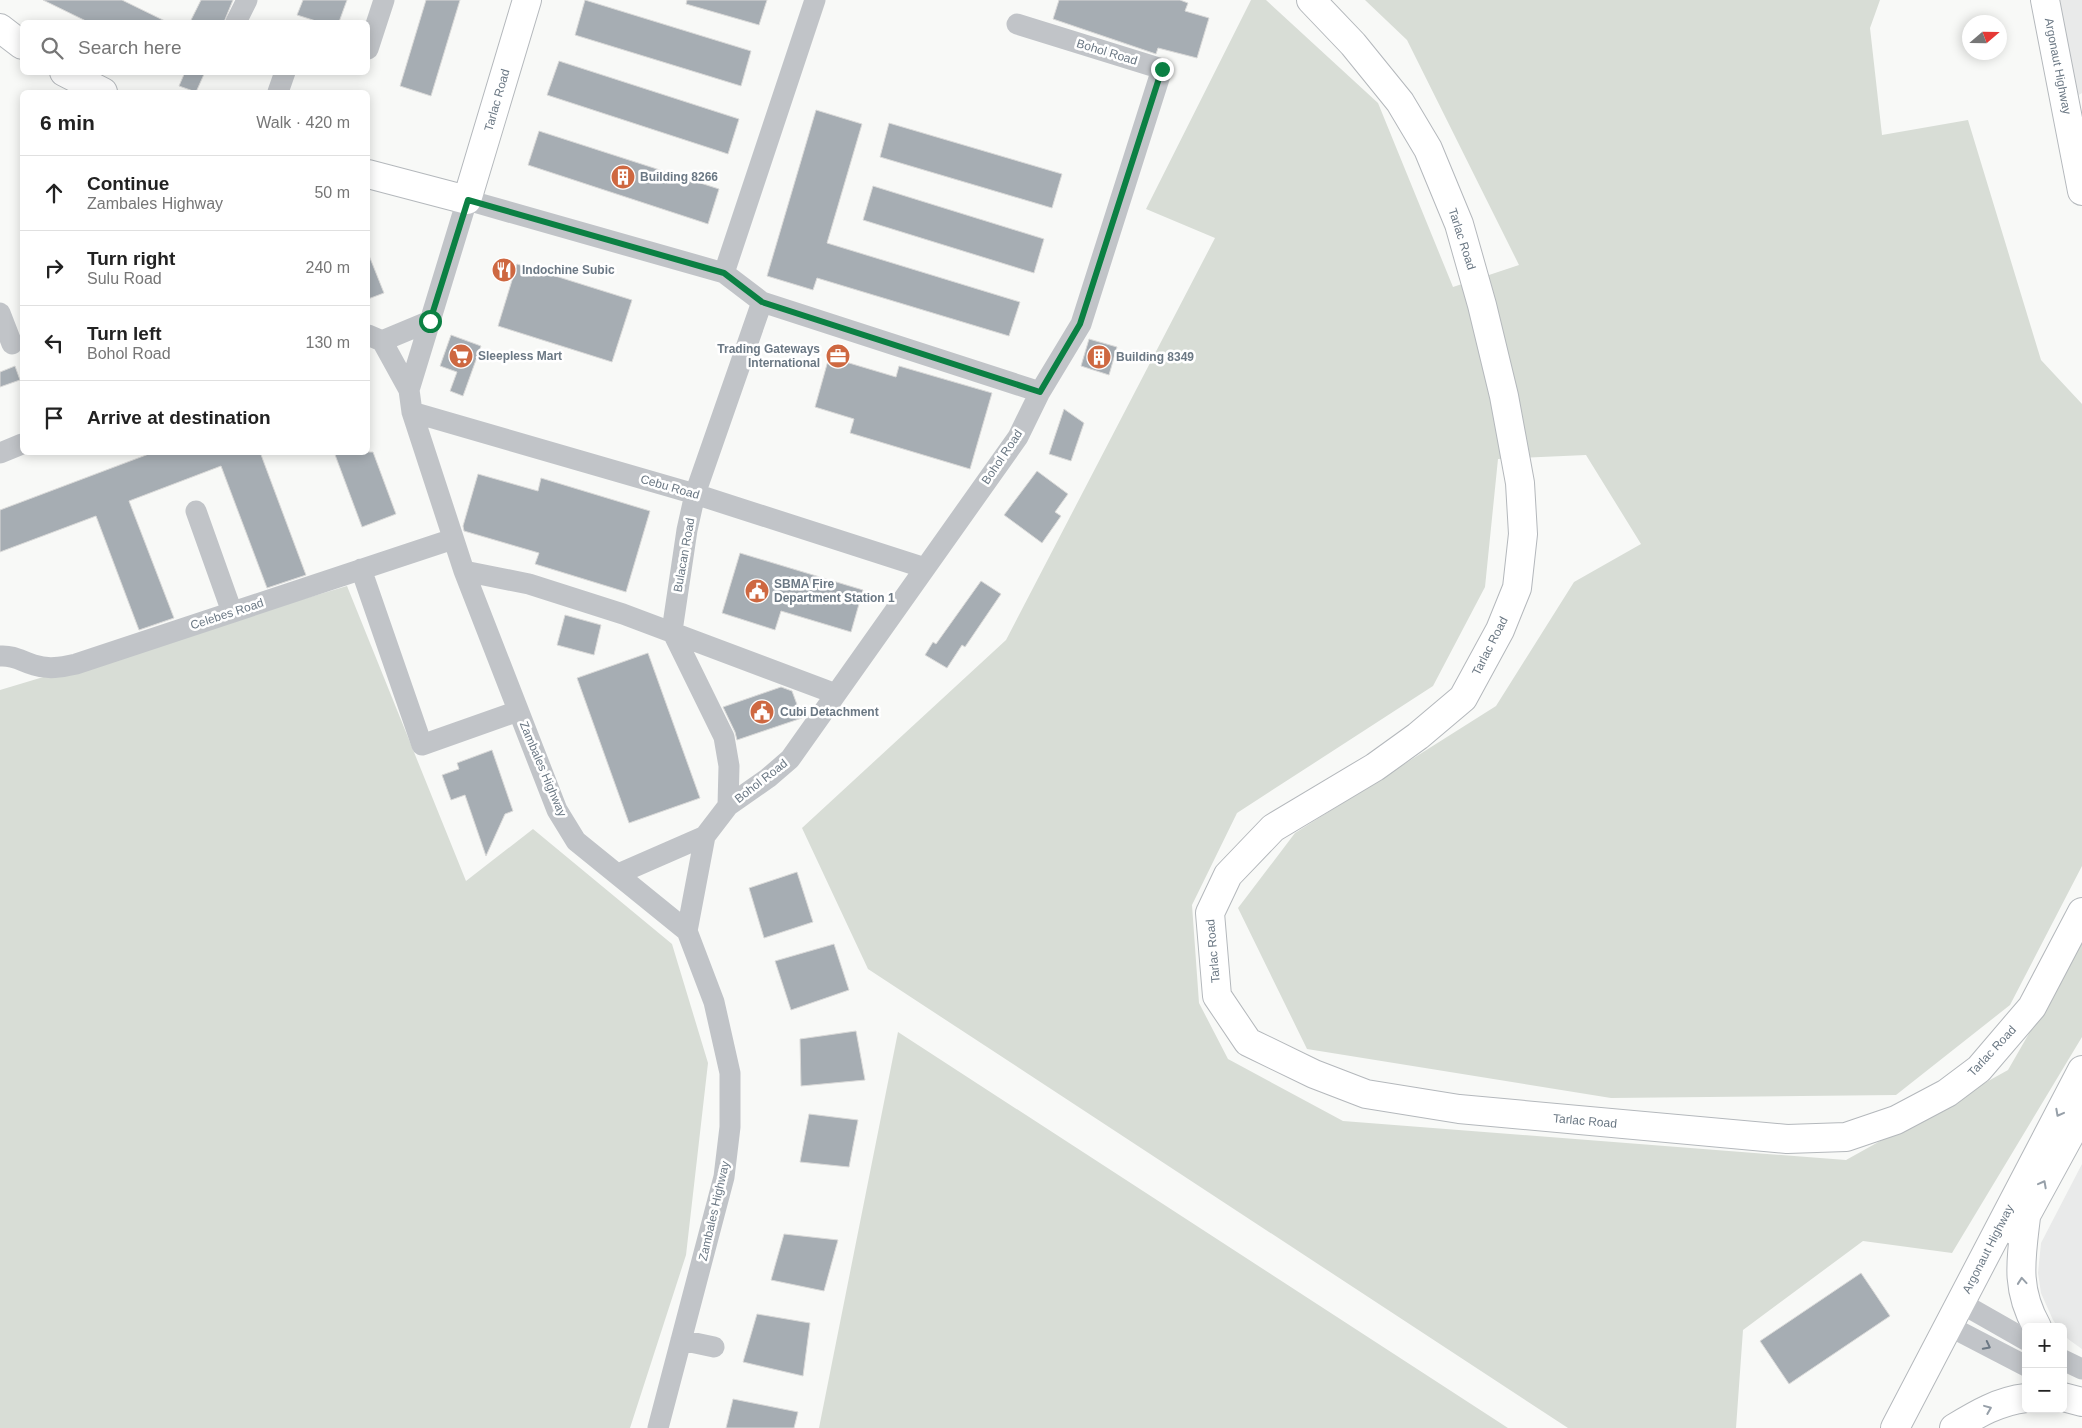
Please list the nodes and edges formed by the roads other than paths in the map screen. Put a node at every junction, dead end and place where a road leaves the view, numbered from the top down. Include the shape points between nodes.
1 (384, 0) edge
2 (527, 0) edge
3 (815, 0) edge
4 (1312, 0) edge
5 (2045, 0) edge
6 (243, 9) edge
7 (254, 20) edge
8 (1017, 24) dead end
9 (0, 28) edge
10 (20, 43) edge
11 (370, 43) edge
12 (70, 75) edge
13 (283, 75) edge
14 (99, 90) edge
15 (279, 90) edge
16 (370, 175) edge
17 (2082, 191) edge
18 (468, 200) junction
19 (724, 273) junction
20 (762, 302) junction
21 (0, 313) edge
22 (430, 321) junction
23 (375, 338) edge
24 (12, 344) dead end
25 (409, 390) junction
26 (1040, 392) junction
27 (412, 412) junction
28 (20, 445) edge
29 (0, 453) edge
30 (695, 494) junction
31 (196, 511) dead end
32 (453, 539) junction
33 (925, 568) junction
34 (362, 569) junction
35 (464, 571) junction
36 (232, 612) junction
37 (672, 631) junction
38 (0, 656) edge
39 (836, 694) junction
40 (518, 711) junction
41 (728, 806) junction
42 (705, 836) junction
43 (618, 874) junction
44 (2082, 912) edge
45 (687, 931) junction
46 (2082, 1070) edge
47 (2082, 1112) edge
48 (2026, 1217) junction
49 (1962, 1319) junction
50 (2036, 1323) edge
51 (2022, 1339) edge
52 (681, 1340) junction
53 (714, 1347) dead end
54 (2067, 1362) edge
55 (2022, 1363) edge
56 (2082, 1369) edge
57 (2067, 1388) edge
58 (2082, 1396) edge
59 (2022, 1398) edge
60 (2067, 1398) edge
61 (2082, 1402) edge
62 (658, 1428) edge
63 (1895, 1428) edge
64 (1914, 1428) edge
65 (1954, 1428) edge

1 - 11 street
2 - 18 main road, Tarlac Road
3 - 19 street
4 - 44 main road, Tarlac Road via 1354,44 1400,102 1428,148 1459,224 1504,396 1520,483 1523,534 1517,588 1500,630 1463,698 1375,767 1273,828 1228,875 1210,913 1217,996 1248,1042 1314,1074 1366,1094 1459,1109 1787,1139 1846,1137 1896,1120 1947,1093 1979,1068 2032,1007
5 - 17 main road, Argonaut Highway
6 - 7 street
8 - 26 street, Bohol Road via 1162,69 1080,324
9 - 10 main road
12 - 14 main road
13 - 15 street
16 - 18 main road
18 - 19 street
18 - 22 street, Zambales Highway
19 - 20 street
20 - 26 street
20 - 30 street, Bulacan Road
21 - 24 street
22 - 23 street
22 - 25 street, Zambales Highway
23 - 25 street
25 - 27 street, Zambales Highway
26 - 33 street, Bohol Road via 1018,437
27 - 30 street, Cebu Road
27 - 32 street, Zambales Highway
28 - 29 street
30 - 33 street, Cebu Road
30 - 37 street, Bulacan Road via 686,530
31 - 36 street
32 - 34 street, Celebes Road
32 - 35 street, Zambales Highway
33 - 39 street, Bohol Road
34 - 36 street, Celebes Road
34 - 40 street via 422,745
35 - 37 street via 529,584
35 - 40 street, Zambales Highway
36 - 38 street, Celebes Road via 52,669 9,655
37 - 39 street
37 - 41 street via 724,737 729,766
39 - 41 street, Bohol Road via 790,759
40 - 43 street, Zambales Highway via 557,810 576,840
41 - 42 street, Bohol Road
42 - 43 street, Bohol Road
42 - 45 street, Bohol Road
43 - 45 street, Zambales Highway
45 - 52 street, Zambales Highway via 714,1002 730,1073 730,1127 724,1177
46 -> 49 main road, Argonaut Highway
48 -> 47 main road, Argonaut Highway
48 - 49 main road, Argonaut Highway
50 -> 48 main road via 2023,1296 2020,1264
49 - 51 street
49 -> 55 street
49 - 63 main road, Argonaut Highway
49 - 64 main road, Argonaut Highway
52 - 53 street
52 - 62 street, Zambales Highway
54 - 56 street
57 - 58 street
65 -> 59 main road via 1979,1413
60 - 61 main road

